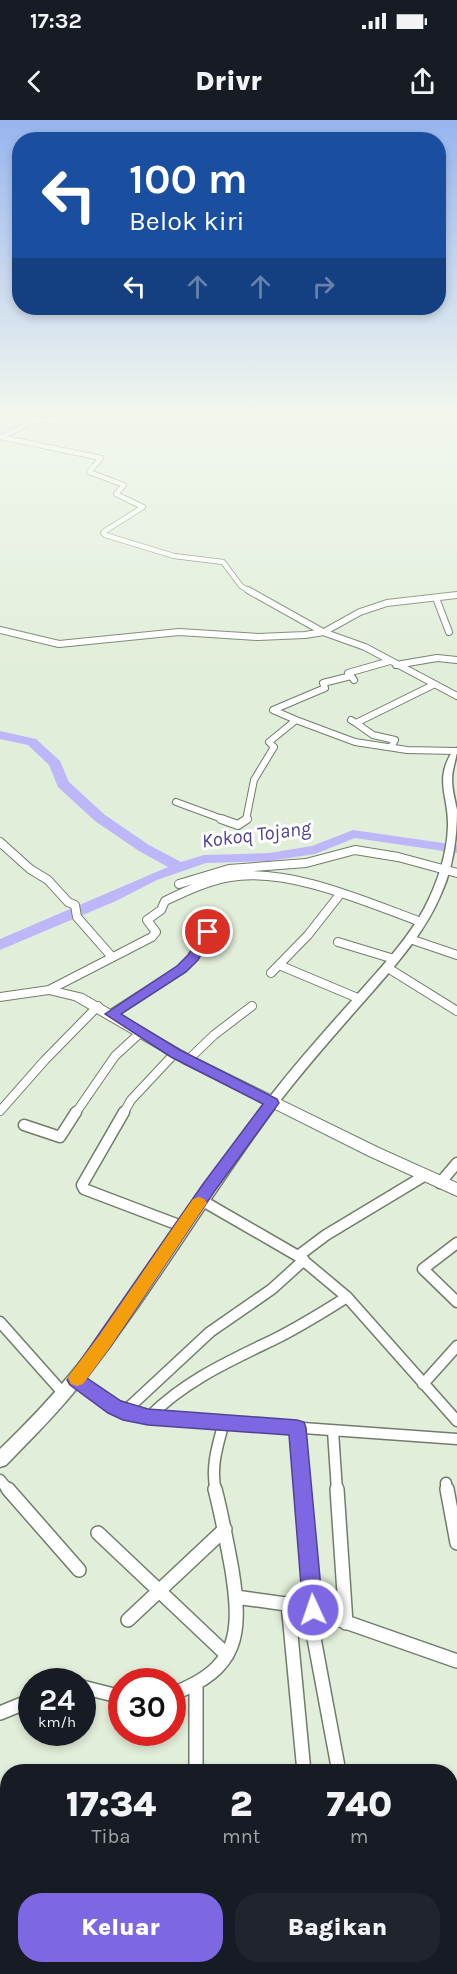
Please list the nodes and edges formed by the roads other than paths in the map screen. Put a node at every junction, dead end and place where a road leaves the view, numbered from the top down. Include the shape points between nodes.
1 (128, 500) edge
2 (457, 595) edge
3 (436, 598) junction
4 (0, 630) edge
5 (324, 632) junction
6 (449, 632) dead end
7 (457, 660) edge
8 (390, 661) junction
9 (396, 665) junction
10 (433, 685) junction
11 (457, 696) edge
12 (296, 720) junction
13 (391, 747) junction
14 (457, 751) edge
15 (176, 802) dead end
16 (0, 842) edge
17 (452, 871) edge
18 (179, 884) dead end
19 (341, 893) junction
20 (421, 922) junction
21 (208, 932) dead end
22 (410, 939) junction
23 (338, 942) dead end
24 (457, 955) edge
25 (112, 957) junction
26 (391, 963) junction
27 (279, 965) junction
28 (271, 973) dead end
29 (49, 990) junction
30 (0, 997) edge
31 (360, 999) junction
32 (98, 1006) junction
33 (252, 1006) dead end
34 (457, 1011) edge
35 (111, 1014) junction
36 (140, 1033) junction
37 (182, 1057) junction
38 (272, 1103) junction
39 (0, 1111) edge
40 (24, 1125) dead end
41 (457, 1163) edge
42 (423, 1176) junction
43 (440, 1183) junction
44 (457, 1190) edge
45 (201, 1200) junction
46 (184, 1227) junction
47 (457, 1243) edge
48 (301, 1258) junction
49 (347, 1297) junction
50 (457, 1302) edge
51 (0, 1322) edge
52 (457, 1346) edge
53 (76, 1380) junction
54 (423, 1384) junction
55 (64, 1395) junction
56 (123, 1412) junction
57 (148, 1417) junction
58 (457, 1421) edge
59 (224, 1422) junction
60 (297, 1428) junction
61 (333, 1431) junction
62 (457, 1439) edge
63 (0, 1460) edge
64 (0, 1480) edge
65 (446, 1483) dead end
66 (225, 1529) junction
67 (98, 1533) dead end
68 (457, 1543) edge
69 (79, 1570) dead end
70 (160, 1591) junction
71 (236, 1597) junction
72 (288, 1603) junction
73 (312, 1616) junction
74 (128, 1620) dead end
75 (346, 1623) junction
76 (227, 1655) junction
77 (457, 1661) edge
78 (196, 1685) junction
79 (186, 1689) edge
80 (18, 1706) edge
81 (0, 1713) edge
82 (196, 1764) edge
83 (303, 1764) edge
84 (338, 1764) edge

1 - 5 street via 144,507 103,532 105,535 174,556 223,562 239,585
2 - 3 street
3 - 5 street via 378,606
3 - 6 street
4 - 5 street via 59,644 179,632 267,637
5 - 8 street
7 - 9 street via 437,658
8 - 9 street
8 - 12 street via 348,673 352,678 323,683 325,688 273,710
9 - 10 street
10 - 11 street
10 - 13 street via 354,722 373,735 395,740
12 - 13 street via 343,739
12 - 15 street via 269,742 274,747 255,777 252,807 246,821 238,825
13 - 14 street
14 - 17 street via 446,775 452,811
16 - 25 street via 42,875 77,911 83,925
17 - 18 street via 355,850 306,863 229,869
17 - 20 street
19 - 20 street
19 - 25 street via 259,875 208,883 165,901 147,922 155,930 154,935
19 - 27 street
20 - 22 street
21 - 35 street via 181,969
22 - 24 street
22 - 26 street
23 - 26 street
25 - 29 street
26 - 31 street
26 - 34 street
27 - 28 street
27 - 31 street
29 - 30 main road
29 - 32 main road via 70,993
31 - 38 street
32 - 35 main road
32 - 39 street
33 - 37 street
35 - 36 main road
36 - 37 main road
36 - 40 street via 115,1056 60,1137
37 - 38 main road
37 - 46 street via 131,1100 82,1185
38 - 42 main road
38 - 45 street
41 - 43 street
42 - 43 main road
42 - 48 street via 326,1235
43 - 44 main road
45 - 46 street
45 - 48 street
46 - 53 street
47 - 50 street via 423,1269
48 - 49 street
48 - 56 street via 272,1289 210,1332
49 - 54 street
49 - 57 street via 300,1326 194,1377
51 - 55 street
52 - 54 street
53 - 55 street
53 - 56 street
54 - 58 street
55 - 63 street
56 - 57 street
57 - 59 street
59 - 60 street
59 - 66 street via 214,1483
60 - 61 street
60 - 73 street
61 - 62 street
61 - 75 street
64 - 69 street
65 - 68 street
66 - 70 street
66 - 71 street
67 - 70 street
70 - 74 street
70 - 76 street
71 - 72 street
71 - 76 street via 239,1622
72 - 73 street
72 - 83 street
73 - 75 street
73 - 84 street
75 - 77 street
76 - 78 street
78 - 79 street
78 - 82 street
80 - 81 street

